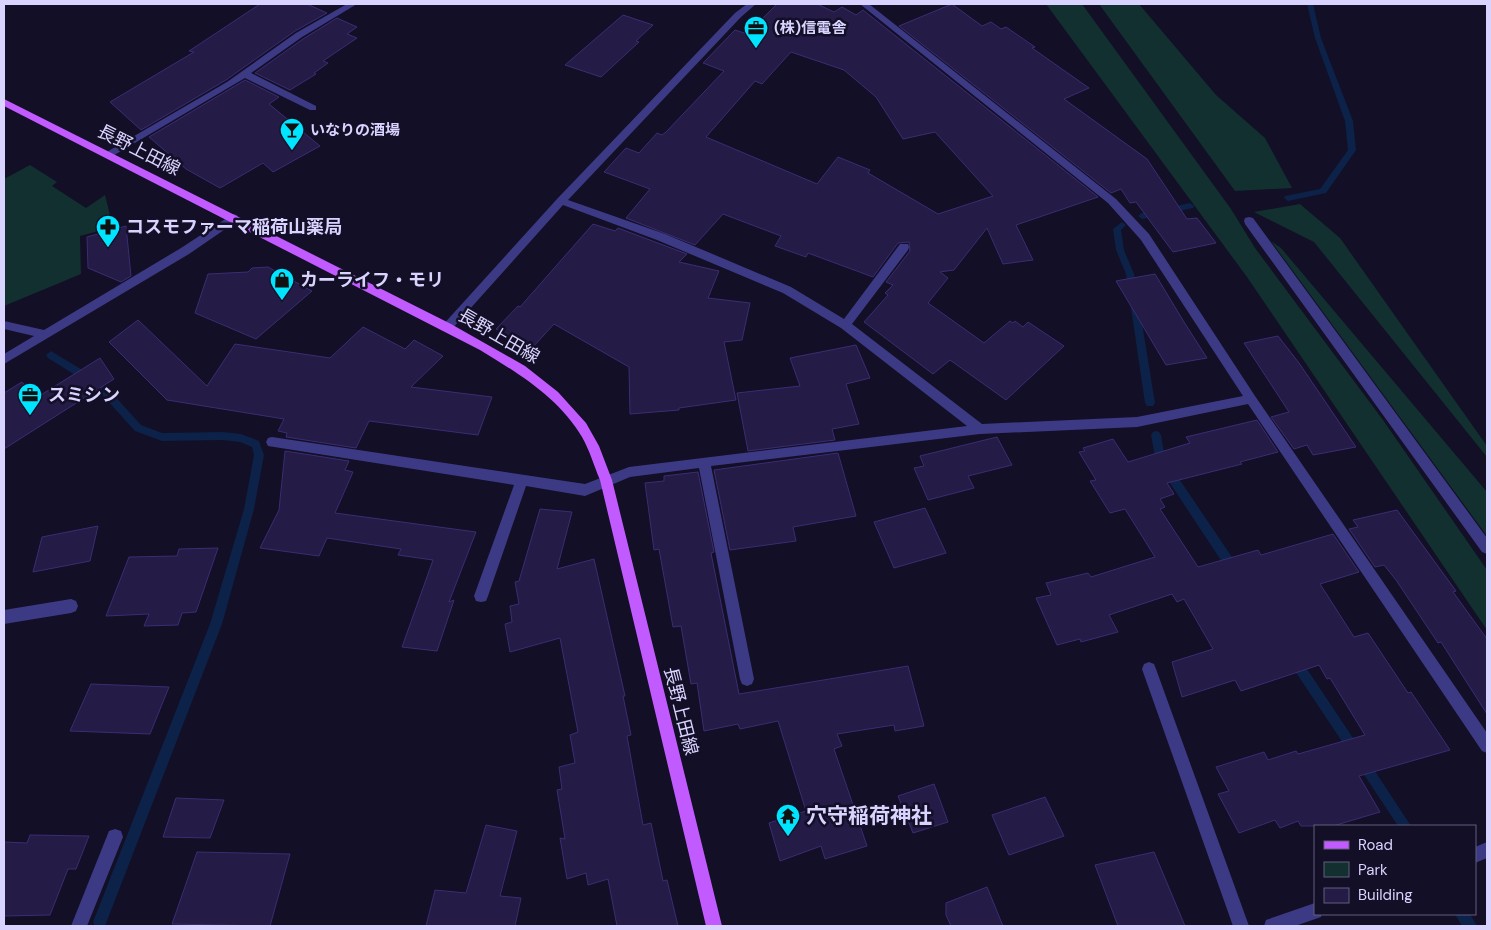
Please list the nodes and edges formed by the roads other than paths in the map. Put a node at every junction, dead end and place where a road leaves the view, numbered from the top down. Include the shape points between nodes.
1 (353, 4) edge
2 (752, 4) edge
3 (864, 4) edge
4 (245, 74) junction
5 (4, 102) edge
6 (313, 108) dead end
7 (108, 155) junction
8 (561, 201) junction
9 (233, 218) junction
10 (1249, 221) dead end
11 (904, 247) dead end
12 (4, 325) edge
13 (845, 325) junction
14 (447, 327) junction
15 (46, 335) junction
16 (4, 360) edge
17 (1251, 399) junction
18 (980, 429) junction
19 (272, 442) dead end
20 (704, 462) junction
21 (522, 480) junction
22 (606, 480) junction
23 (1487, 548) edge
24 (481, 596) dead end
25 (71, 606) dead end
26 (4, 617) edge
27 (1149, 669) dead end
28 (747, 679) dead end
29 (1487, 746) edge
30 (115, 837) dead end
31 (1314, 911) edge
32 (79, 926) edge
33 (714, 926) edge
34 (1241, 926) edge
35 (1272, 926) edge

1 - 4 street via 300,35
2 - 8 street via 731,22
3 - 17 street via 1112,201 1145,236
4 - 6 street
4 - 7 street
5 - 7 main road, 長野上田線
7 - 9 main road, 長野上田線
8 - 13 street via 661,237 787,290
8 - 14 street
9 - 14 main road, 長野上田線
9 - 15 street via 185,251
10 - 23 street
11 - 13 street
12 - 15 street
13 - 18 street
14 - 22 main road, 長野上田線 via 516,365 559,401 582,427
15 - 16 street
17 - 18 street via 1137,422
17 - 29 street
18 - 20 street
19 - 21 street
20 - 22 street via 629,472
20 - 28 street
21 - 22 street via 585,490
21 - 24 street
22 - 33 main road, 長野上田線
25 - 26 street
27 - 34 street
30 - 32 street
31 - 35 street

